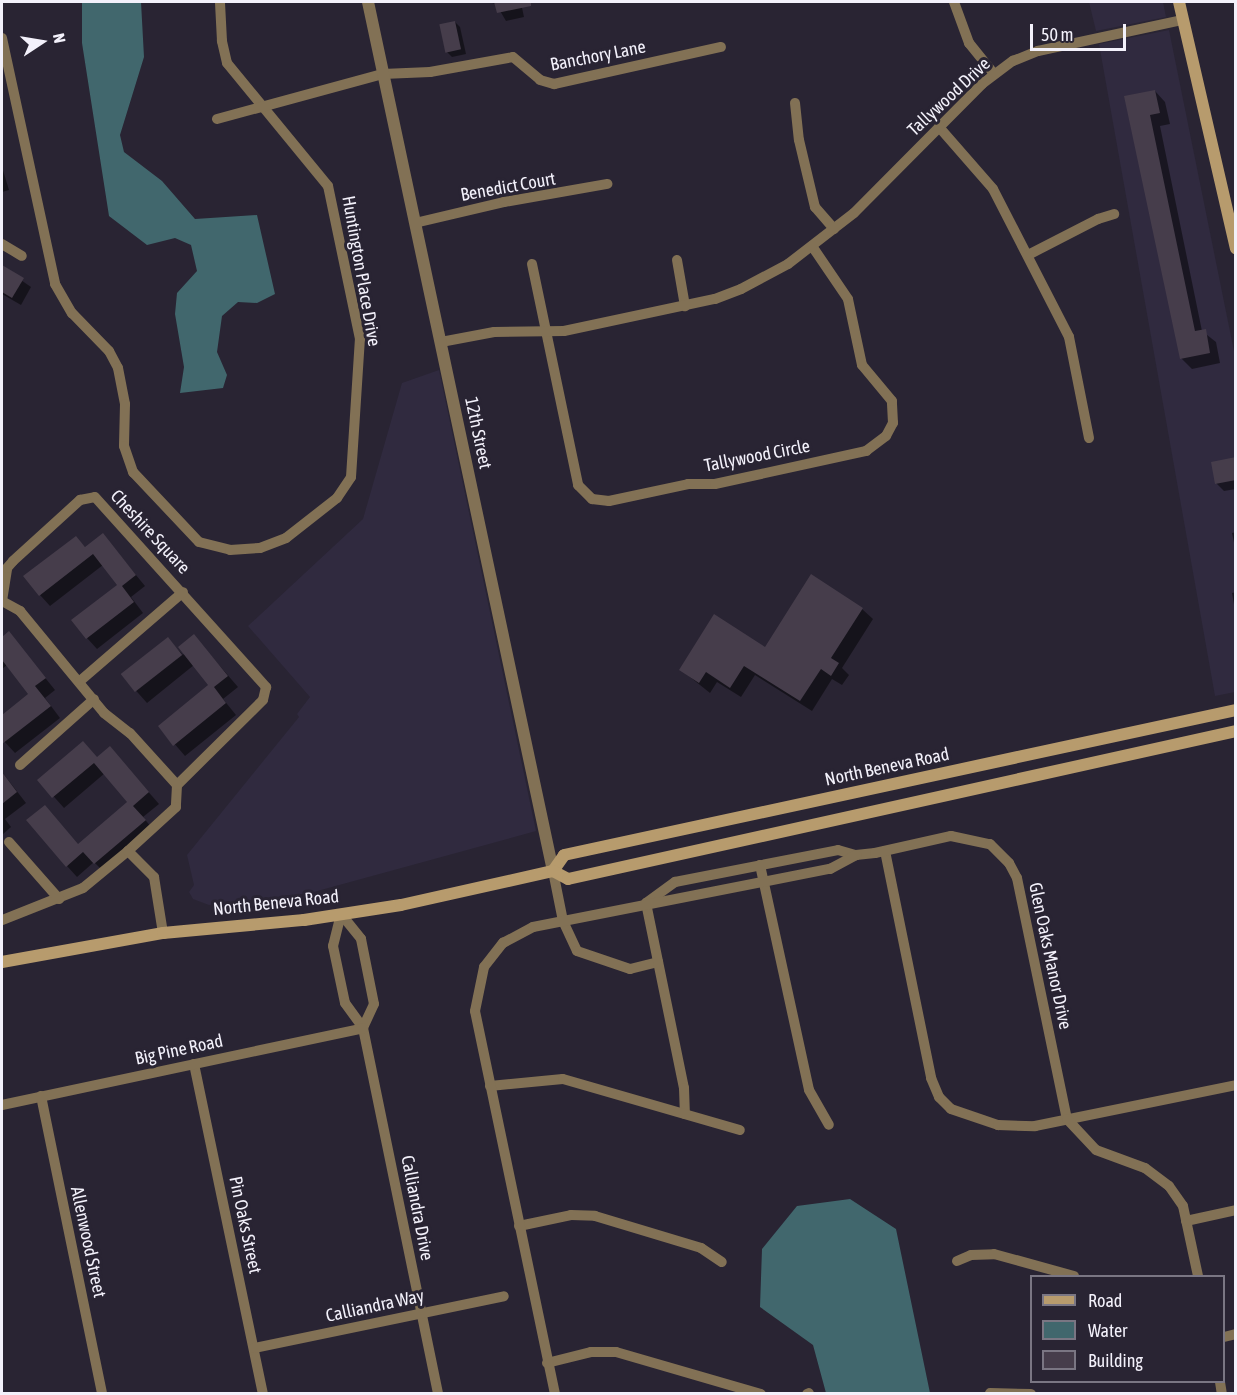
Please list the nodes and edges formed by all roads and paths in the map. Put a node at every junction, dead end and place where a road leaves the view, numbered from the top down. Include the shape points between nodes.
1 (220, 2) edge
2 (368, 2) edge
3 (954, 2) edge
4 (1179, 2) edge
5 (1183, 20) junction
6 (2, 38) edge
7 (721, 46) dead end
8 (383, 74) junction
9 (994, 74) junction
10 (795, 103) dead end
11 (266, 108) junction
12 (217, 119) dead end
13 (939, 127) junction
14 (607, 184) dead end
15 (1114, 214) dead end
16 (415, 223) junction
17 (834, 229) junction
18 (2, 244) edge
19 (813, 246) junction
20 (1236, 249) edge
21 (1028, 255) junction
22 (22, 256) dead end
23 (677, 260) dead end
24 (532, 264) dead end
25 (685, 306) junction
26 (545, 333) junction
27 (441, 342) junction
28 (1089, 438) dead end
29 (183, 592) junction
30 (2, 601) edge
31 (80, 681) junction
32 (93, 699) junction
33 (1236, 710) edge
34 (1236, 731) edge
35 (20, 765) dead end
36 (177, 785) junction
37 (9, 842) dead end
38 (128, 851) junction
39 (885, 851) junction
40 (856, 855) junction
41 (760, 865) junction
42 (553, 871) junction
43 (764, 883) junction
44 (59, 899) junction
45 (646, 903) junction
46 (341, 914) junction
47 (2, 920) edge
48 (563, 921) junction
49 (163, 933) junction
50 (2, 962) edge
51 (658, 962) junction
52 (363, 1029) junction
53 (194, 1064) junction
54 (1236, 1085) edge
55 (490, 1086) junction
56 (41, 1096) junction
57 (2, 1105) edge
58 (685, 1114) junction
59 (1067, 1119) junction
60 (829, 1125) dead end
61 (740, 1130) dead end
62 (1236, 1210) edge
63 (1186, 1221) junction
64 (519, 1226) junction
65 (957, 1261) dead end
66 (723, 1262) dead end
67 (1070, 1275) edge
68 (1198, 1275) edge
69 (504, 1296) dead end
70 (421, 1313) junction
71 (254, 1348) junction
72 (547, 1363) junction
73 (990, 1393) edge
74 (102, 1394) edge
75 (263, 1394) edge
76 (438, 1394) edge
77 (555, 1394) edge
78 (761, 1394) edge
79 (1030, 1394) edge

1 - 11 street, Huntington Place Drive via 223,53
2 - 8 street, 12th Street
3 - 9 street via 969,43
4 - 5 main road
5 - 9 street, Tallywood Drive via 1038,51
5 - 20 main road
6 - 11 street, Huntington Place Drive via 55,284 72,313 109,351 118,368 124,393 127,460 137,478 199,542 230,550 260,548 286,538 337,498 351,477 354,464 360,339 334,202 321,174
7 - 8 street, Banchory Lane via 554,84 540,80 513,57 430,72
8 - 11 street via 300,94
8 - 16 street, 12th Street
9 - 13 street, Tallywood Drive
10 - 17 street via 799,140 815,207
11 - 12 street
13 - 17 street, Tallywood Drive
13 - 21 street via 993,189
14 - 16 street, Benedict Court
15 - 21 street
16 - 27 street, 12th Street
17 - 19 street, Tallywood Drive
18 - 22 street
19 - 25 street, Tallywood Drive via 741,289
19 - 26 street, Tallywood Circle via 848,299 862,364 892,400 893,423 886,436 866,451 716,484 688,484 609,501 592,499 578,486
21 - 28 street via 1069,337
23 - 25 street
24 - 26 street
25 - 26 street, Tallywood Drive
26 - 27 street, Tallywood Drive via 494,332
27 - 42 street, 12th Street
29 - 30 street, Cheshire Square via 100,499 88,497 80,500 7,568
29 - 31 street, Cheshire Square
29 - 36 street, Cheshire Square via 266,687 263,700
30 - 31 street, Cheshire Square via 20,611
31 - 32 street, Cheshire Square
32 - 35 street
32 - 36 street, Cheshire Square
33 - 42 main road, North Beneva Road via 564,855
34 - 42 main road, North Beneva Road via 568,879
36 - 38 street via 176,807
37 - 44 street
38 - 44 street via 95,879
38 - 49 street via 154,877
39 - 40 street, Glen Oaks Manor Drive
39 - 59 street via 931,1078 939,1097 959,1114 998,1125 1035,1126
39 - 59 street, Glen Oaks Manor Drive via 967,836 990,844 1009,863 1017,878
40 - 41 street, Glen Oaks Manor Drive via 838,850
40 - 43 street, Glen Oaks Manor Drive via 830,869
41 - 43 street
41 - 45 street, Glen Oaks Manor Drive via 675,882
42 - 46 main road, North Beneva Road via 401,905
42 - 48 street
43 - 45 street, Glen Oaks Manor Drive
43 - 60 street via 809,1090
44 - 47 street
45 - 48 street, Glen Oaks Manor Drive
45 - 51 street
46 - 49 main road, North Beneva Road
46 - 52 street, Calliandra Drive via 333,946 345,1003
46 - 52 street via 361,939 374,1004
48 - 51 street via 572,945 586,956 630,969
48 - 55 street, Glen Oaks Manor Drive via 533,927 510,938 484,967 475,1011
49 - 50 main road, North Beneva Road
51 - 58 street via 684,1088
52 - 53 street, Big Pine Road
52 - 70 street, Calliandra Drive
53 - 56 street, Big Pine Road
53 - 71 street, Pin Oaks Street
54 - 59 street
55 - 58 street via 563,1079
55 - 64 street, Glen Oaks Manor Drive
56 - 57 street, Big Pine Road
56 - 74 street, Allenwood Street
58 - 61 street
59 - 63 street via 1096,1150 1156,1174 1175,1192
62 - 63 street
63 - 68 street
64 - 66 street via 571,1215 595,1216 701,1248
64 - 72 street, Glen Oaks Manor Drive
65 - 67 street via 971,1255 994,1254
69 - 70 street, Calliandra Way
70 - 71 street, Calliandra Way
70 - 76 street, Calliandra Drive
71 - 75 street, Pin Oaks Street
72 - 77 street, Glen Oaks Manor Drive
72 - 78 street via 616,1352
73 - 79 street

